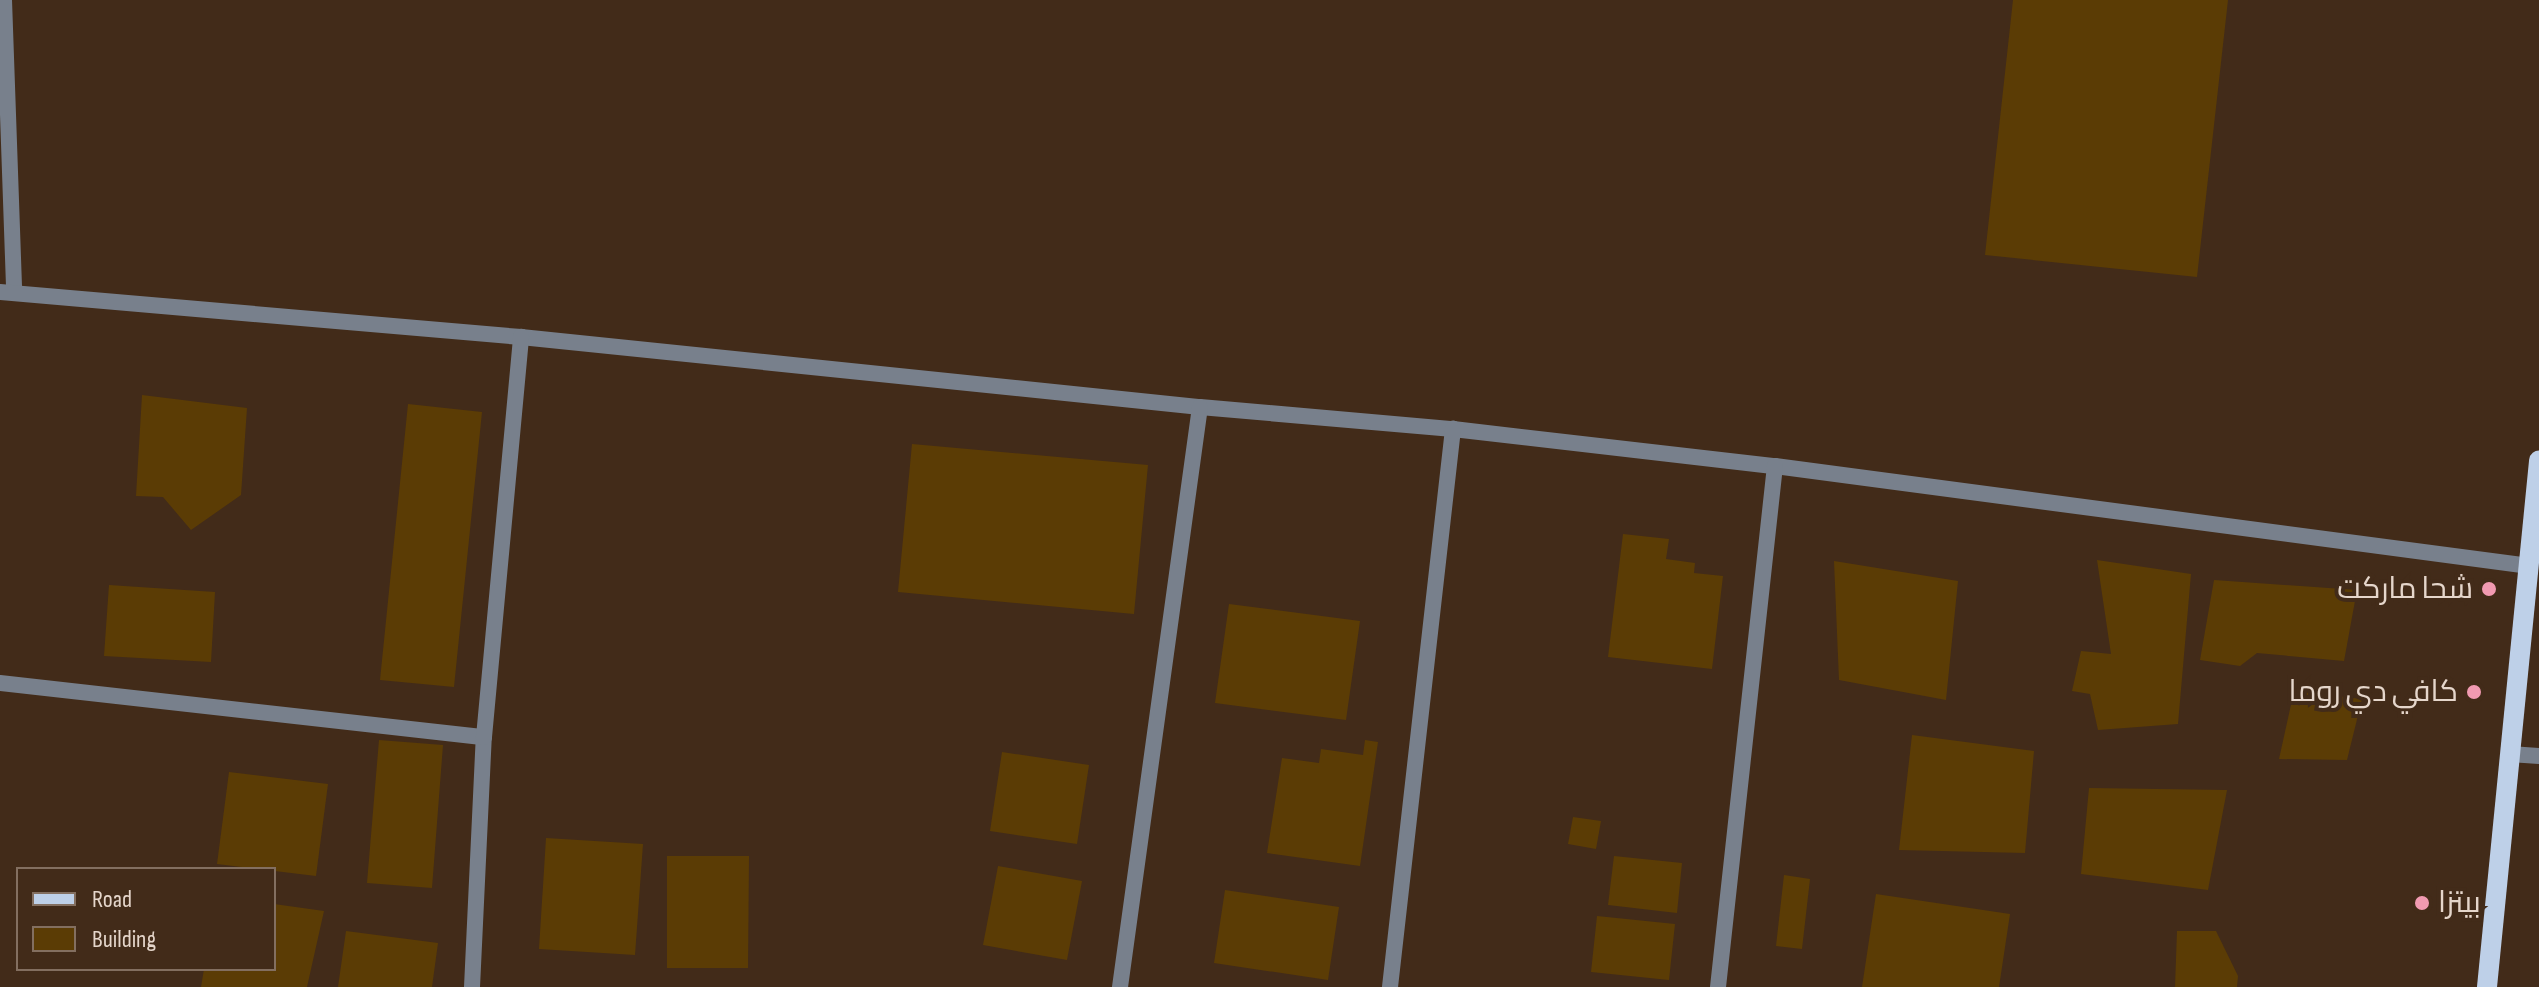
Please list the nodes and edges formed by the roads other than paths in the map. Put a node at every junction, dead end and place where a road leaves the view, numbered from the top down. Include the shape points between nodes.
1 (4, 0) edge
2 (7, 292) edge
3 (521, 337) junction
4 (1200, 407) junction
5 (1453, 429) junction
6 (2539, 461) edge
7 (1775, 466) junction
8 (2529, 566) junction
9 (0, 683) edge
10 (484, 737) junction
11 (2510, 754) junction
12 (2539, 756) edge
13 (472, 987) edge
14 (1120, 987) edge
15 (1390, 987) edge
16 (1718, 987) edge
17 (2487, 987) edge

1 - 2 street
2 - 3 street
3 - 4 street
3 - 10 street
4 - 5 street
4 - 14 street
5 - 7 street
5 - 15 street
6 - 8 main road
7 - 8 street
7 - 16 street
8 - 11 main road
9 - 10 street
10 - 13 street
11 - 12 street
11 - 17 main road

